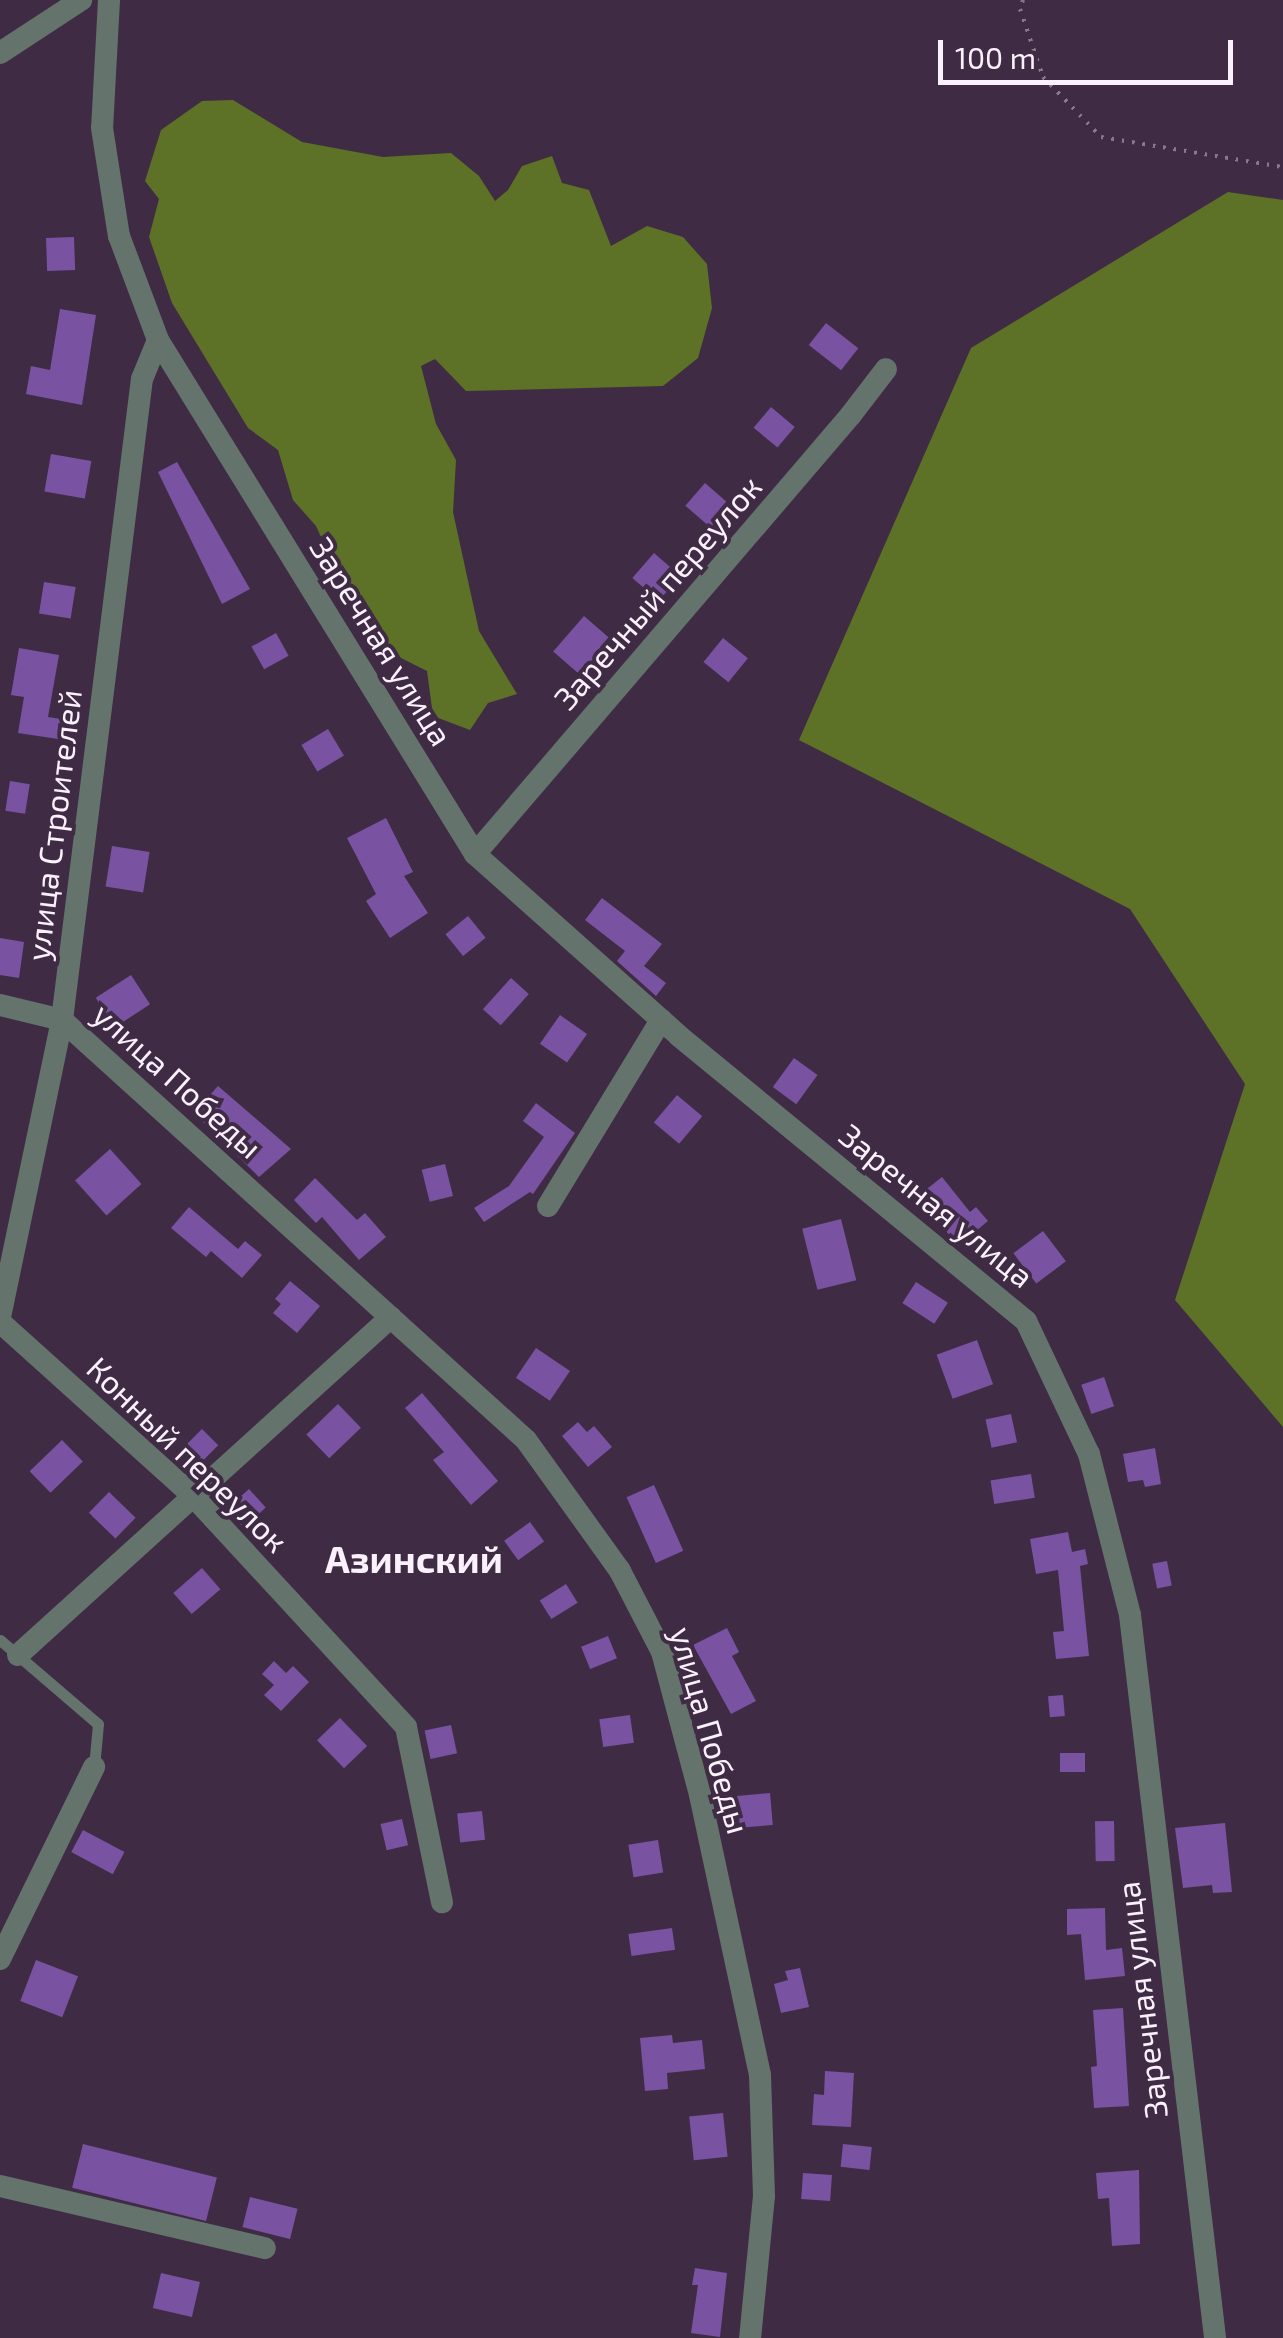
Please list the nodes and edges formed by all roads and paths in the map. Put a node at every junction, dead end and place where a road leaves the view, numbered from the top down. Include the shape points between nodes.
1 (82, 0) edge
2 (109, 0) edge
3 (1023, 0) edge
4 (0, 54) edge
5 (1283, 167) edge
6 (158, 340) junction
7 (886, 369) dead end
8 (475, 854) junction
9 (0, 1005) edge
10 (62, 1020) junction
11 (661, 1020) junction
12 (548, 1206) dead end
13 (391, 1317) junction
14 (0, 1320) edge
15 (194, 1496) junction
16 (9, 1648) edge
17 (94, 1767) joint
18 (442, 1902) dead end
19 (0, 1959) edge
20 (0, 2186) edge
21 (266, 2248) dead end
22 (750, 2338) edge
23 (1215, 2338) edge

1 - 4 street
2 - 6 street, Заречная улица via 102,128 118,236
3 - 5 path via 1020,9 1043,77 1102,137
6 - 8 street, Заречная улица
6 - 10 street, улица Строителей via 142,378
7 - 8 street, Заречный переулок
8 - 11 street, Заречная улица
9 - 10 street, улица Победы
10 - 13 street, улица Победы
10 - 14 street, улица Строителей
11 - 12 street
11 - 23 street, Заречная улица via 1026,1321 1090,1454 1130,1614
13 - 15 street
13 - 22 street, улица Победы via 526,1440 620,1571 662,1652 760,2075 764,2196
14 - 15 street, Конный переулок
15 - 16 street
15 - 18 street, Конный переулок via 406,1727
16 - 17 lane via 98,1724
17 - 19 street
20 - 21 street

